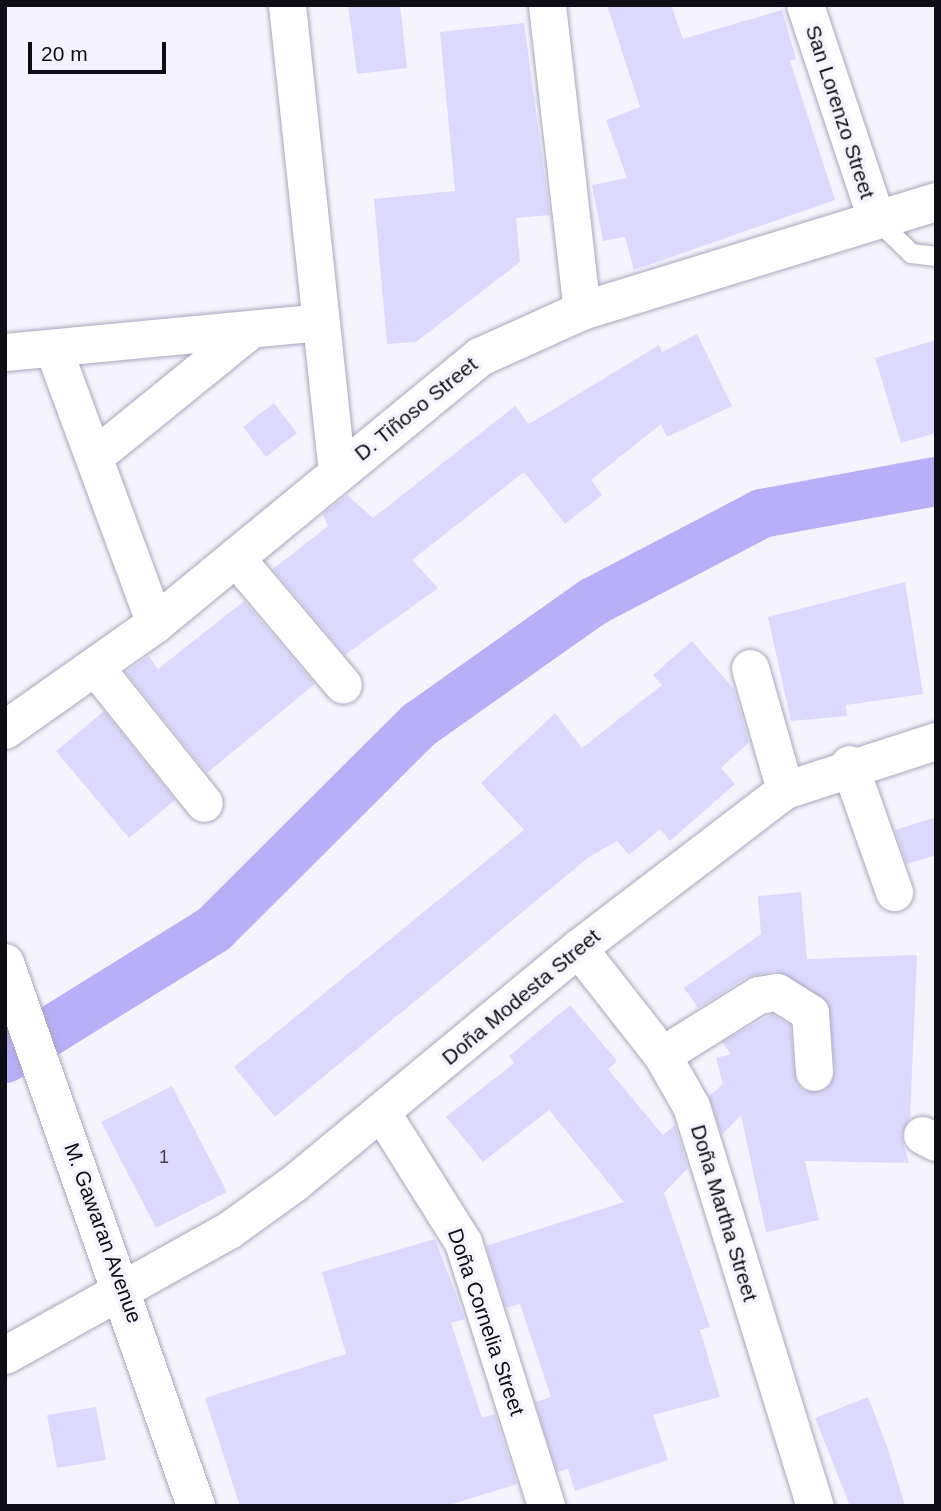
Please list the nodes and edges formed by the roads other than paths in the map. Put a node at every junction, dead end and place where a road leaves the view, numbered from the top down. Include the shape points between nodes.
1 (287, 5) edge
2 (547, 5) edge
3 (805, 5) edge
4 (936, 202) edge
5 (876, 219) junction
6 (936, 256) edge
7 (582, 311) junction
8 (321, 322) junction
9 (250, 329) junction
10 (53, 348) junction
11 (5, 352) edge
12 (96, 455) junction
13 (337, 472) junction
14 (235, 557) junction
15 (155, 624) junction
16 (95, 667) junction
17 (750, 668) dead end
18 (343, 685) dead end
19 (5, 730) edge
20 (936, 741) edge
21 (849, 764) junction
22 (785, 790) junction
23 (204, 803) dead end
24 (894, 891) dead end
25 (578, 948) junction
26 (6, 965) edge
27 (662, 1055) junction
28 (814, 1072) dead end
29 (382, 1113) junction
30 (124, 1289) junction
31 (5, 1355) edge
32 (196, 1506) edge
33 (546, 1506) edge
34 (815, 1506) edge

1 - 8 street
2 - 7 street
3 - 5 street, San Lorenzo Street
4 - 5 street, D. Tiñoso Street
5 - 6 lane via 911,253
5 - 7 street, D. Tiñoso Street
7 - 13 street, D. Tiñoso Street via 480,357
8 - 9 street
8 - 13 street
9 - 10 street
9 - 12 street
10 - 11 street
10 - 12 street
12 - 15 street
13 - 14 street, D. Tiñoso Street
14 - 15 street, D. Tiñoso Street
14 - 18 street
15 - 16 street, D. Tiñoso Street
16 - 19 street, D. Tiñoso Street
16 - 23 street
17 - 22 street
20 - 21 street, Doña Modesta Street
21 - 22 street, Doña Modesta Street
21 - 24 street
22 - 25 street, Doña Modesta Street
25 - 27 street, Doña Martha Street
25 - 29 street, Doña Modesta Street
26 - 30 street, M. Gawaran Avenue
27 - 28 street via 758,995 777,992 810,1013
27 - 34 street, Doña Martha Street via 691,1106
29 - 30 street, Doña Modesta Street via 229,1230
29 - 33 street, Doña Cornelia Street via 463,1242
30 - 31 street, Doña Modesta Street
30 - 32 street, M. Gawaran Avenue

